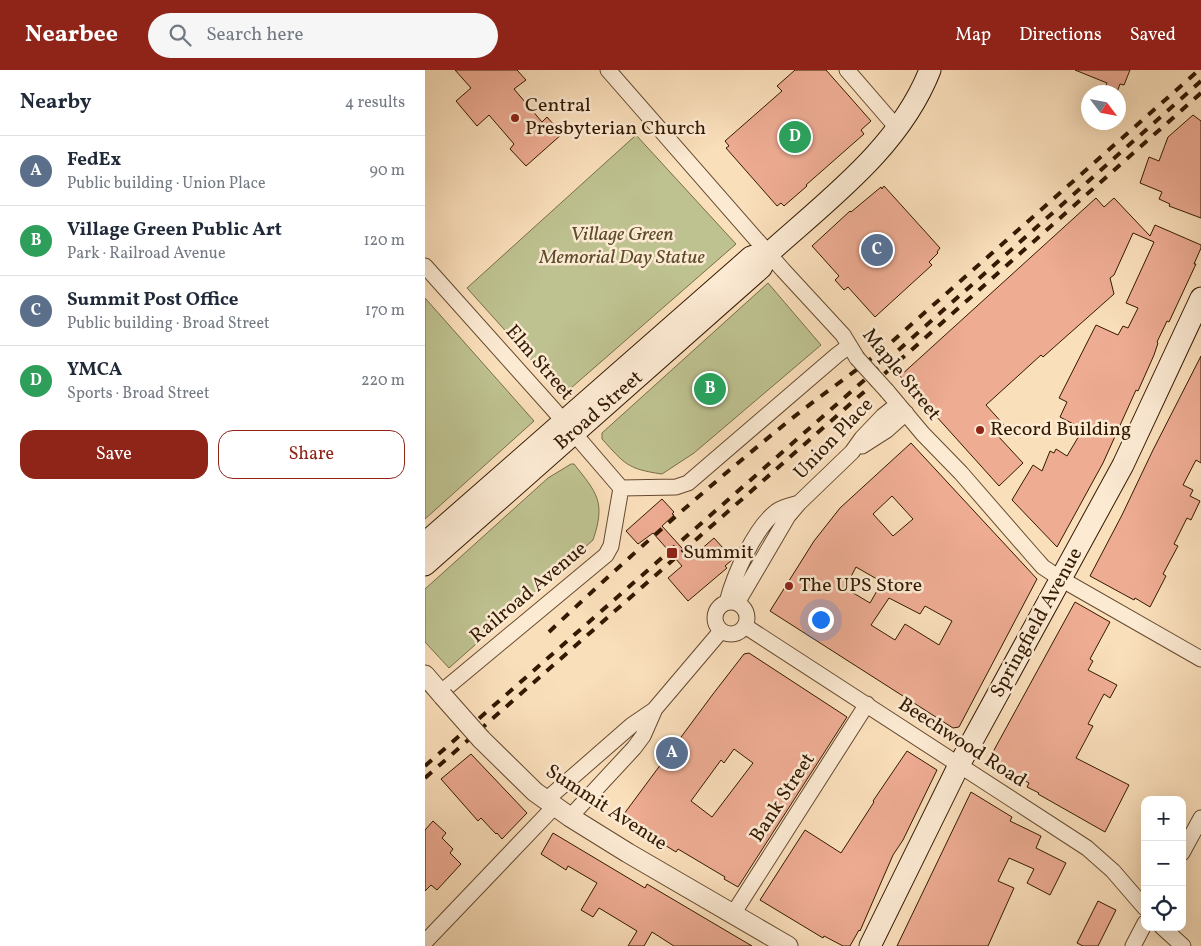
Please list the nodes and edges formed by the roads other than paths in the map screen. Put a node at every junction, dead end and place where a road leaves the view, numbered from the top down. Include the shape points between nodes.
1 (608, 70) edge
2 (847, 70) edge
3 (930, 70) edge
4 (898, 129) junction
5 (769, 253) junction
6 (425, 266) edge
7 (1201, 298) edge
8 (1196, 322) edge
9 (853, 352) junction
10 (902, 408) junction
11 (569, 428) junction
12 (621, 488) junction
13 (425, 543) edge
14 (425, 565) edge
15 (1061, 579) junction
16 (732, 603) junction
17 (745, 626) junction
18 (721, 631) junction
19 (1201, 660) edge
20 (425, 675) edge
21 (441, 694) junction
22 (867, 704) junction
23 (654, 710) junction
24 (959, 765) junction
25 (550, 803) junction
26 (570, 817) junction
27 (1201, 818) edge
28 (1186, 846) edge
29 (1141, 904) edge
30 (733, 914) junction
31 (1141, 931) edge
32 (1166, 931) edge
33 (425, 942) edge
34 (789, 946) edge
35 (870, 946) edge
36 (1133, 946) edge
37 (1183, 946) edge

1 - 5 street, Maple Street
2 - 4 street
3 - 4 main road, Broad Street via 921,94
4 - 5 main road, Broad Street via 855,176
5 - 9 street, Maple Street via 843,335
5 - 11 main road, Broad Street via 751,257
6 - 11 street, Elm Street
7 - 8 main road, Springfield Avenue
8 - 15 main road, Springfield Avenue
9 - 10 street, Maple Street, bridge
9 - 12 street via 837,355 688,483 676,487
10 - 15 street, Maple Street via 1043,567
10 - 16 street, Union Place via 887,430 853,452 799,503
11 - 12 street, Elm Street
11 - 13 main road, Broad Street
11 - 14 main road, Broad Street
12 - 21 street, Railroad Avenue via 611,546 606,555
15 - 19 street, Maple Street
15 - 24 main road, Springfield Avenue
16 - 17 street via 745,610
16 - 18 street, Union Place via 719,608 715,617
17 - 18 street via 731,634
17 - 22 street, Beechwood Road
18 - 23 street
20 - 21 street, Summit Avenue
21 - 25 street, Summit Avenue, bridge via 481,739
22 - 24 street, Beechwood Road
22 - 30 street, Bank Street
23 - 25 street via 632,725
23 - 26 street via 634,748
24 - 29 street, Beechwood Road via 1101,859
24 - 35 main road, Springfield Avenue
25 - 26 street, Summit Avenue
25 - 33 street
26 - 30 street, Summit Avenue
27 - 28 street
30 - 34 street, Summit Avenue
31 - 36 street
32 - 37 street

